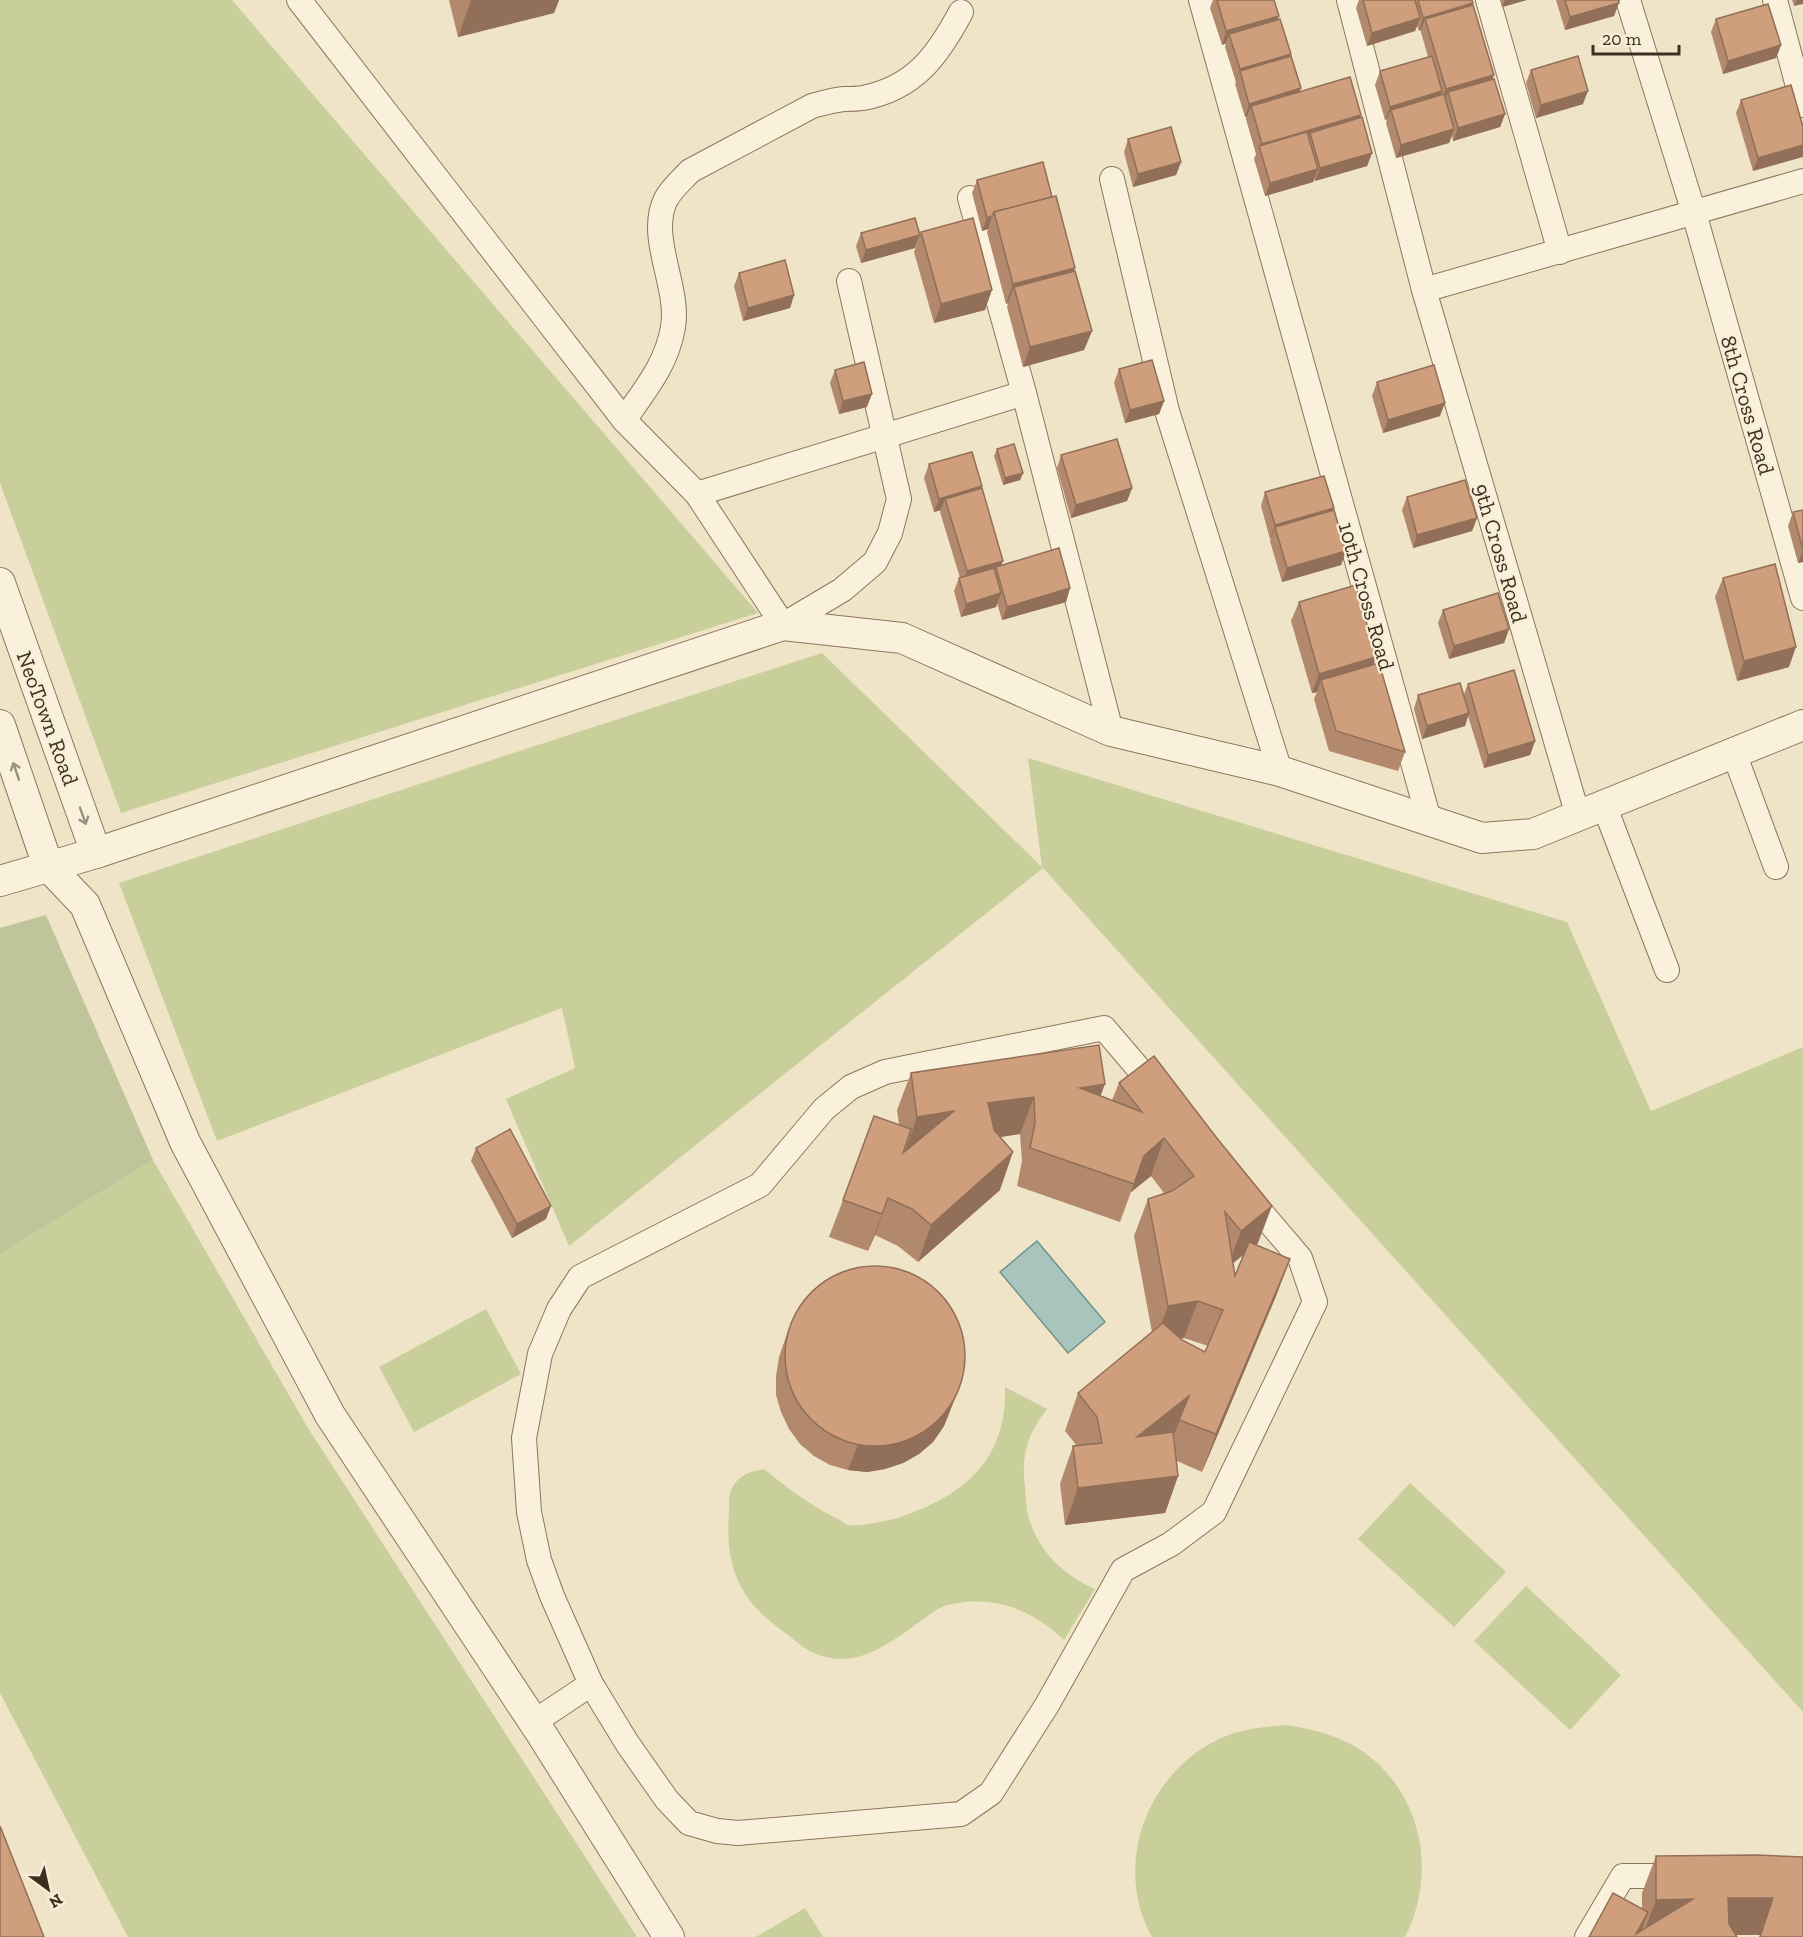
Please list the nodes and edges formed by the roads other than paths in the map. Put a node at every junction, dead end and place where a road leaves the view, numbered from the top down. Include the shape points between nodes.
1 (299, 0) edge
2 (1201, 0) edge
3 (1349, 0) edge
4 (1488, 0) edge
5 (1628, 0) edge
6 (1774, 0) edge
7 (961, 12) dead end
8 (1803, 105) edge
9 (1112, 178) dead end
10 (1803, 181) edge
11 (970, 198) dead end
12 (1694, 213) junction
13 (1560, 252) junction
14 (849, 280) dead end
15 (1424, 290) junction
16 (1024, 393) junction
17 (624, 420) junction
18 (885, 436) junction
19 (697, 494) junction
20 (0, 583) edge
21 (1803, 598) edge
22 (783, 625) junction
23 (0, 725) edge
24 (1803, 725) edge
25 (1111, 731) junction
26 (1734, 753) junction
27 (1280, 771) junction
28 (1591, 811) junction
29 (1429, 820) junction
30 (96, 853) junction
31 (48, 866) junction
32 (1776, 867) dead end
33 (0, 881) edge
34 (85, 905) junction
35 (1667, 970) dead end
36 (595, 1691) junction
37 (537, 1728) junction
38 (1695, 1876) edge
39 (669, 1937) edge
40 (1587, 1937) edge

1 - 17 street
2 - 29 street, 10th Cross Road
3 - 15 street, 9th Cross Road
4 - 13 street
5 - 12 street, 8th Cross Road
6 - 8 street
7 - 17 street via 944,44 902,84 861,99 812,106 690,171 675,187 661,217 673,303 670,344 657,374
9 - 27 street via 1167,411
10 - 12 street
11 - 16 street
12 - 13 street
12 - 21 street, 8th Cross Road
13 - 15 street
14 - 18 street
15 - 28 street, 9th Cross Road
16 - 18 street
16 - 25 street
17 - 19 street
18 - 19 street
18 - 22 street via 899,499 890,533 875,562 842,590
19 - 22 street
20 -> 30 street, NeoTown Road
22 - 25 street via 902,638
22 - 30 street
31 -> 23 street
24 - 26 street
25 - 27 street
26 - 28 street
26 - 32 street
27 - 29 street
28 - 29 street via 1533,834 1482,838
28 - 35 street, 9th Cross Road
30 - 31 street
30 - 34 street
31 - 33 street
31 - 34 street
34 - 37 street via 184,1142 330,1415
36 - 36 street via 539,1560 529,1512 524,1438 540,1354 559,1309 580,1277 760,1185 824,1109 851,1087 885,1072 1104,1028 1300,1258 1315,1302 1214,1512 1171,1544 1123,1570 1047,1705 991,1792 961,1814 738,1833 689,1823 667,1800
36 - 37 street
37 - 39 street
38 - 40 street via 1623,1876

